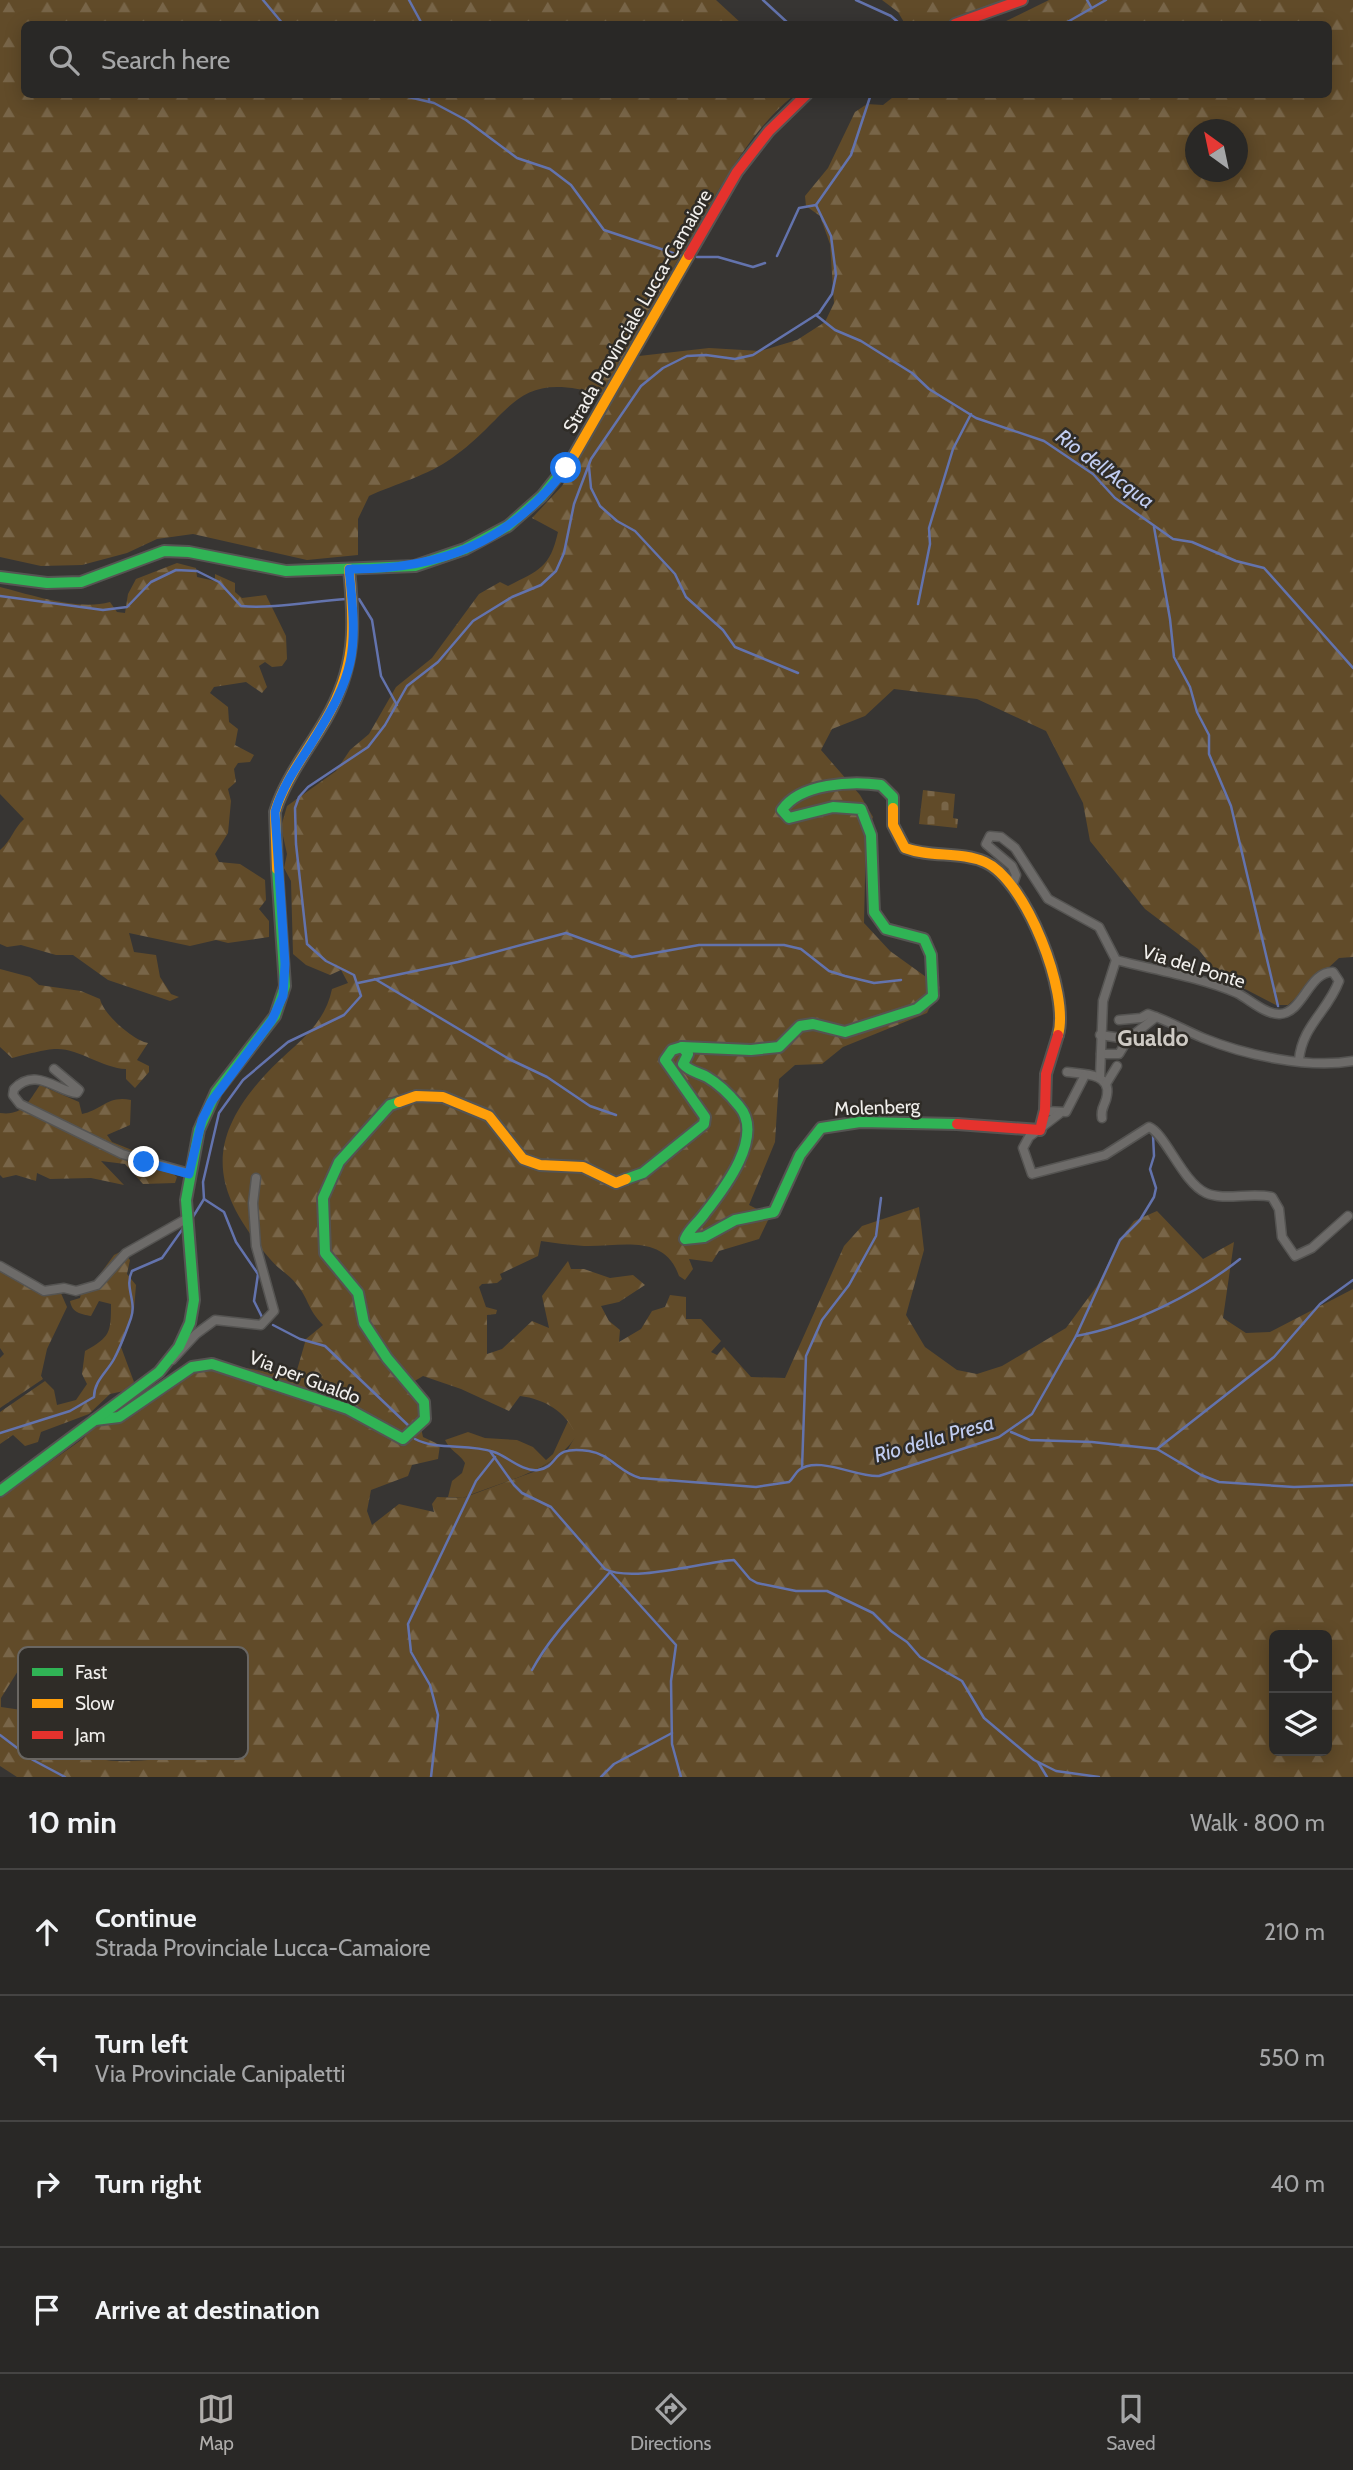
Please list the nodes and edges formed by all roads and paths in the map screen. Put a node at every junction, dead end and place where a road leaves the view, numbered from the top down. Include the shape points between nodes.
1 (998, 0) edge
2 (1023, 0) edge
3 (990, 12) junction
4 (964, 21) edge
5 (803, 98) edge
6 (349, 569) junction
7 (0, 577) edge
8 (1013, 884) junction
9 (1116, 960) junction
10 (1156, 1017) junction
11 (1119, 1020) dead end
12 (1100, 1035) junction
13 (1128, 1039) junction
14 (682, 1047) junction
15 (1101, 1054) junction
16 (1299, 1060) junction
17 (1353, 1061) edge
18 (1117, 1066) dead end
19 (54, 1069) dead end
20 (1067, 1072) dead end
21 (1085, 1075) junction
22 (1103, 1081) junction
23 (1045, 1111) junction
24 (1059, 1114) junction
25 (1102, 1118) dead end
26 (1040, 1130) junction
27 (189, 1174) junction
28 (256, 1178) dead end
29 (1348, 1216) dead end
30 (186, 1224) junction
31 (0, 1266) edge
32 (170, 1361) junction
33 (95, 1420) junction
34 (0, 1491) edge

1 - 3 street
2 - 3 street
3 - 4 street
5 - 6 street, Strada Provinciale Lucca-Camaiore via 737,172 589,431 548,489 508,526 453,555 409,567
6 - 7 street, Strada Provinciale Lucca-Camaiore via 286,571 164,551 80,582
6 - 27 street via 354,619 350,672 283,789 275,812 283,996 272,1020 211,1102
8 - 9 street, Via del Ponte via 1012,866 986,844 990,836 1001,837 1015,848 1048,899 1098,927
8 - 14 street via 983,861 905,848 893,825 893,797 881,785 848,783 788,801 782,810 789,818 830,806 861,809 871,835 874,912 886,929 924,939 931,955 933,996 917,1009 845,1032 813,1024 800,1026 779,1047
8 - 23 street via 1055,980 1061,1006 1046,1076
9 - 12 street via 1103,1001
9 - 16 street, Via del Ponte via 1228,990 1283,1014 1319,977 1333,972 1339,981 1336,991 1304,1035
10 - 11 street via 1148,1014
10 - 13 street
10 - 16 street via 1220,1044
12 - 13 street
12 - 15 street
13 - 15 street via 1119,1055
14 - 26 street, Molenberg via 688,1054 683,1064 687,1070 709,1078 747,1115 751,1132 710,1210 685,1239 705,1238 729,1223 774,1212 812,1137 832,1124 953,1123
14 - 33 street, Via per Gualdo via 672,1050 665,1060 671,1076 693,1097 705,1117 704,1124 643,1173 616,1183 583,1167 540,1166 523,1159 489,1116 443,1097 416,1096 390,1105 339,1162 323,1198 325,1252 358,1293 364,1323 424,1402 425,1419 403,1439 348,1409 212,1364 192,1367 118,1417
15 - 22 street
16 - 17 street
18 - 22 street
19 - 27 street via 78,1094 52,1083 30,1081 14,1089 20,1104 122,1154
20 - 21 street
21 - 22 street
21 - 24 street via 1066,1112
22 - 25 street via 1107,1095 1100,1110
23 - 24 street
23 - 26 street
24 - 26 street
26 - 29 street via 1023,1148 1032,1174 1105,1155 1143,1129 1154,1128 1202,1191 1219,1196 1272,1197 1279,1209 1283,1237 1295,1256 1312,1248
27 - 30 street
28 - 32 street via 256,1246 274,1311 261,1325 215,1320
30 - 31 street via 126,1253 97,1284 76,1291 44,1291
30 - 32 street via 195,1310 186,1337
32 - 33 street
33 - 34 street

